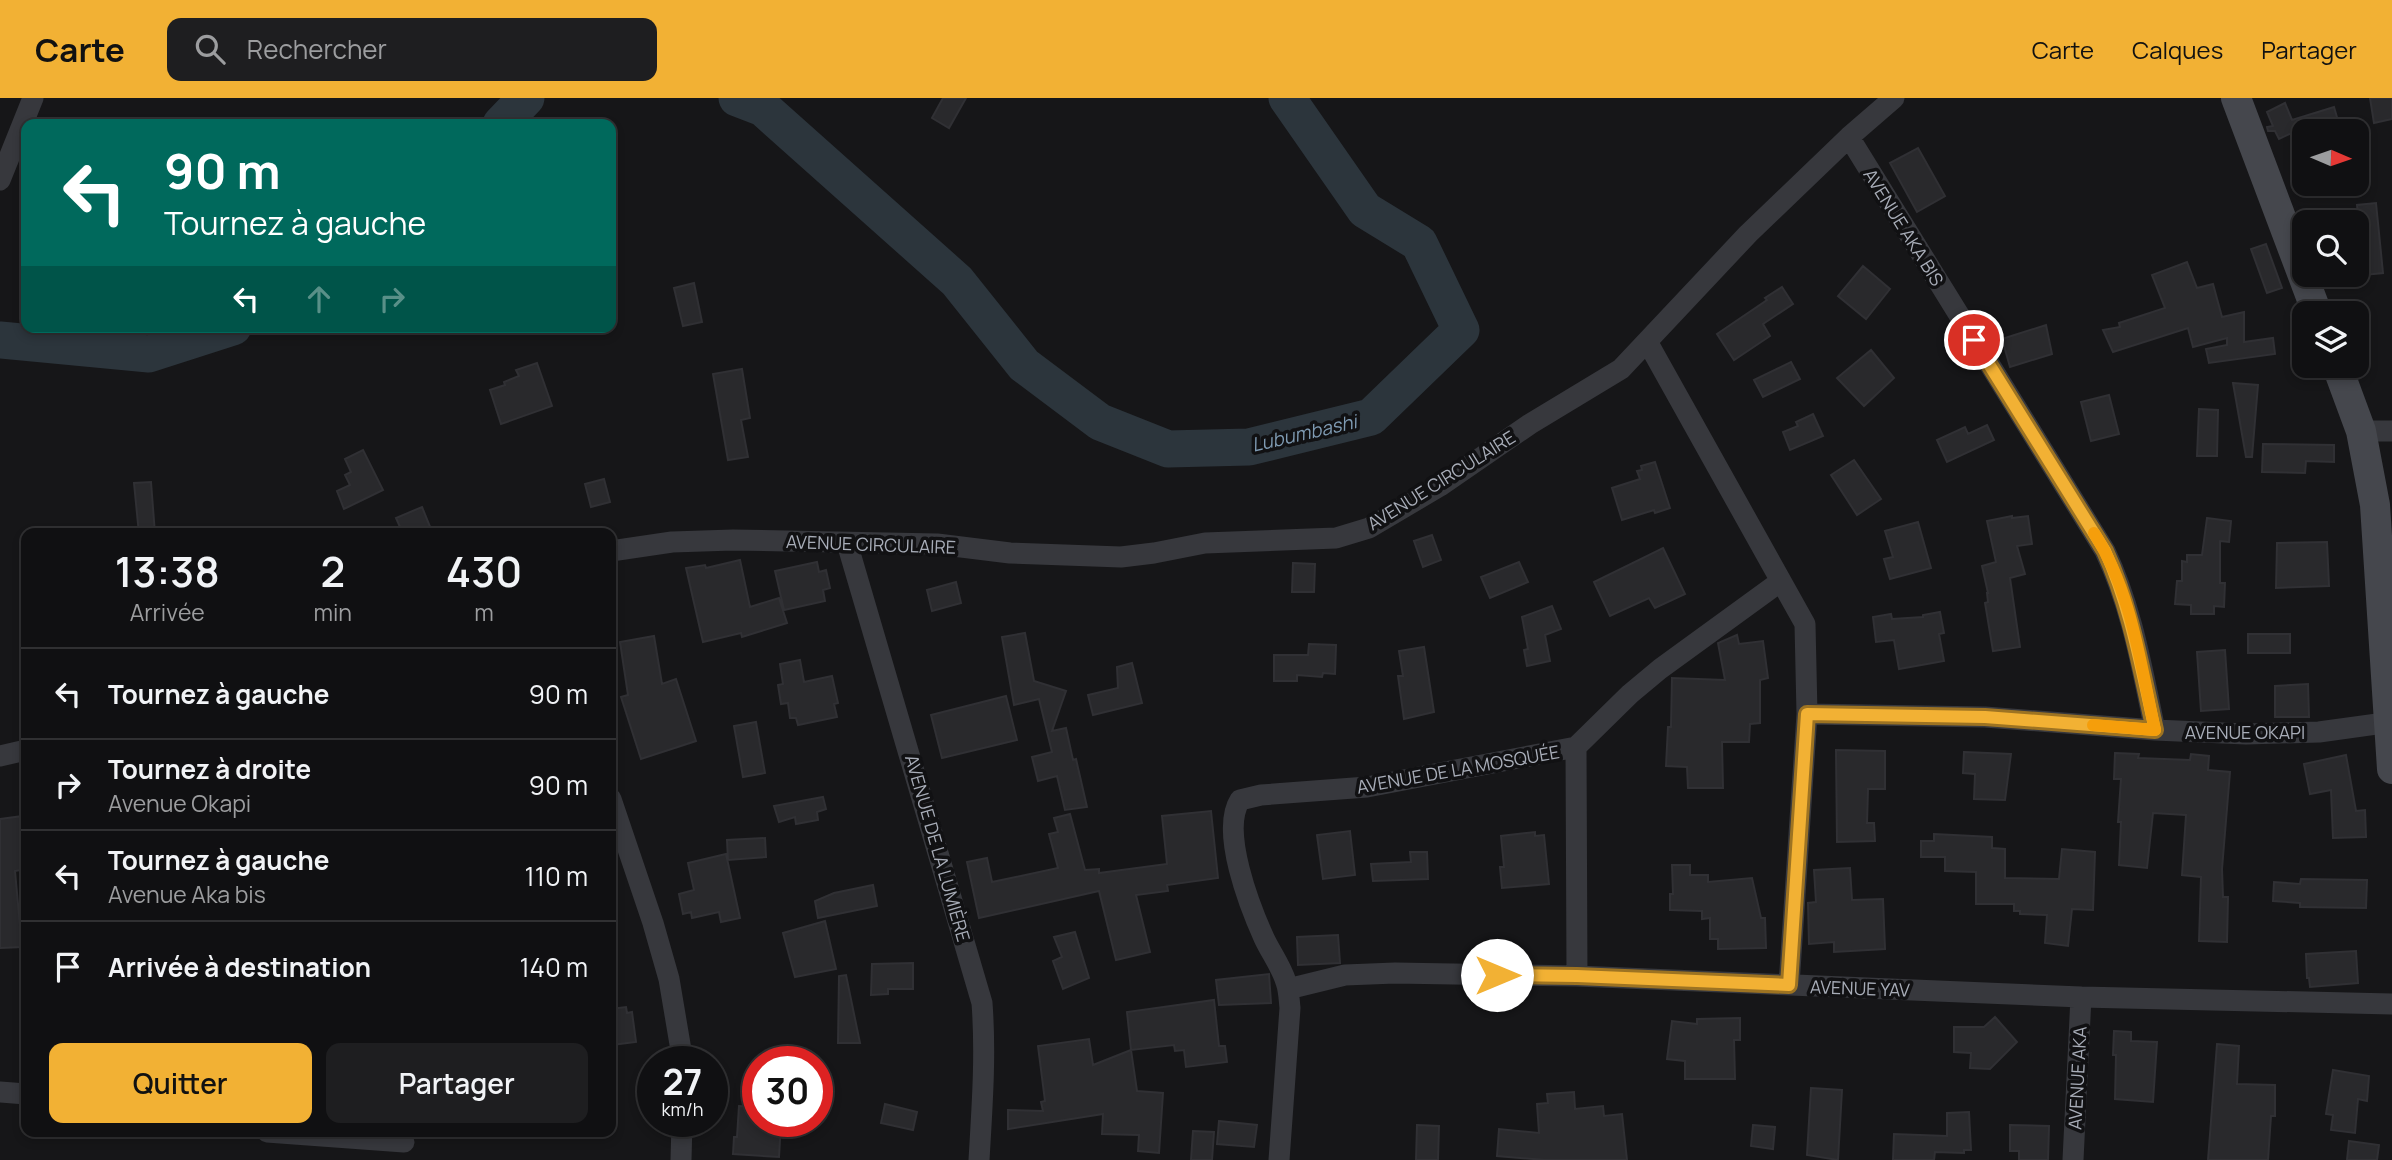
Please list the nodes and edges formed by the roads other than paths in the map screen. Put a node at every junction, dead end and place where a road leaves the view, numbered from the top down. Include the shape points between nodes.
1 (33, 98) edge
2 (1894, 98) edge
3 (2236, 98) edge
4 (25, 119) edge
5 (21, 128) edge
6 (1849, 137) junction
7 (0, 180) edge
8 (2312, 301) edge
9 (1648, 343) junction
10 (2341, 378) edge
11 (2361, 431) junction
12 (2392, 431) edge
13 (847, 543) junction
14 (616, 550) edge
15 (1781, 581) junction
16 (1807, 714) junction
17 (2391, 722) edge
18 (2155, 730) junction
19 (1576, 747) junction
20 (21, 751) edge
21 (0, 756) edge
22 (2392, 769) edge
23 (616, 814) edge
24 (1577, 976) junction
25 (1789, 985) junction
26 (1288, 989) junction
27 (2081, 997) junction
28 (2392, 1004) edge
29 (681, 1046) edge
30 (0, 1092) edge
31 (21, 1094) edge
32 (319, 1137) edge
33 (682, 1137) edge
34 (403, 1145) edge
35 (681, 1160) edge
36 (979, 1160) edge
37 (1279, 1160) edge
38 (2073, 1160) edge

1 - 4 street
2 - 6 street, AVENUE CIRCULAIRE
3 - 8 street
5 - 7 street
6 - 9 street, AVENUE CIRCULAIRE via 1748,234
6 - 18 street, AVENUE AKA BIS via 2105,551 2131,620
9 - 13 street, AVENUE CIRCULAIRE via 1610,377 1530,424 1440,486 1369,528 1336,538 1205,543 1121,557 1010,553 936,544
9 - 15 street
10 - 11 street
11 - 12 street
11 - 17 street via 2375,505
13 - 14 street, AVENUE CIRCULAIRE via 733,540
13 - 36 street, AVENUE DE LA LUMIÈRE via 982,1003 985,1064
15 - 16 street via 1806,631
15 - 19 street, AVENUE DE LA MOSQUÉE via 1660,669
16 - 18 street, AVENUE OKAPI via 1985,717
16 - 25 street
17 - 18 street, AVENUE OKAPI via 2319,732
17 - 22 street
19 - 24 street
19 - 26 street, AVENUE DE LA MOSQUÉE via 1431,777 1240,800 1232,817 1243,881
20 - 21 street
23 - 29 street via 663,957
24 - 25 street, AVENUE YAV
24 - 26 street, AVENUE YAV via 1345,975
25 - 27 street, AVENUE YAV
26 - 37 street, AVENUE DE LA MOSQUÉE
27 - 28 street, AVENUE YAV
27 - 38 street, AVENUE AKA
30 - 31 street
32 - 34 street
33 - 35 street

